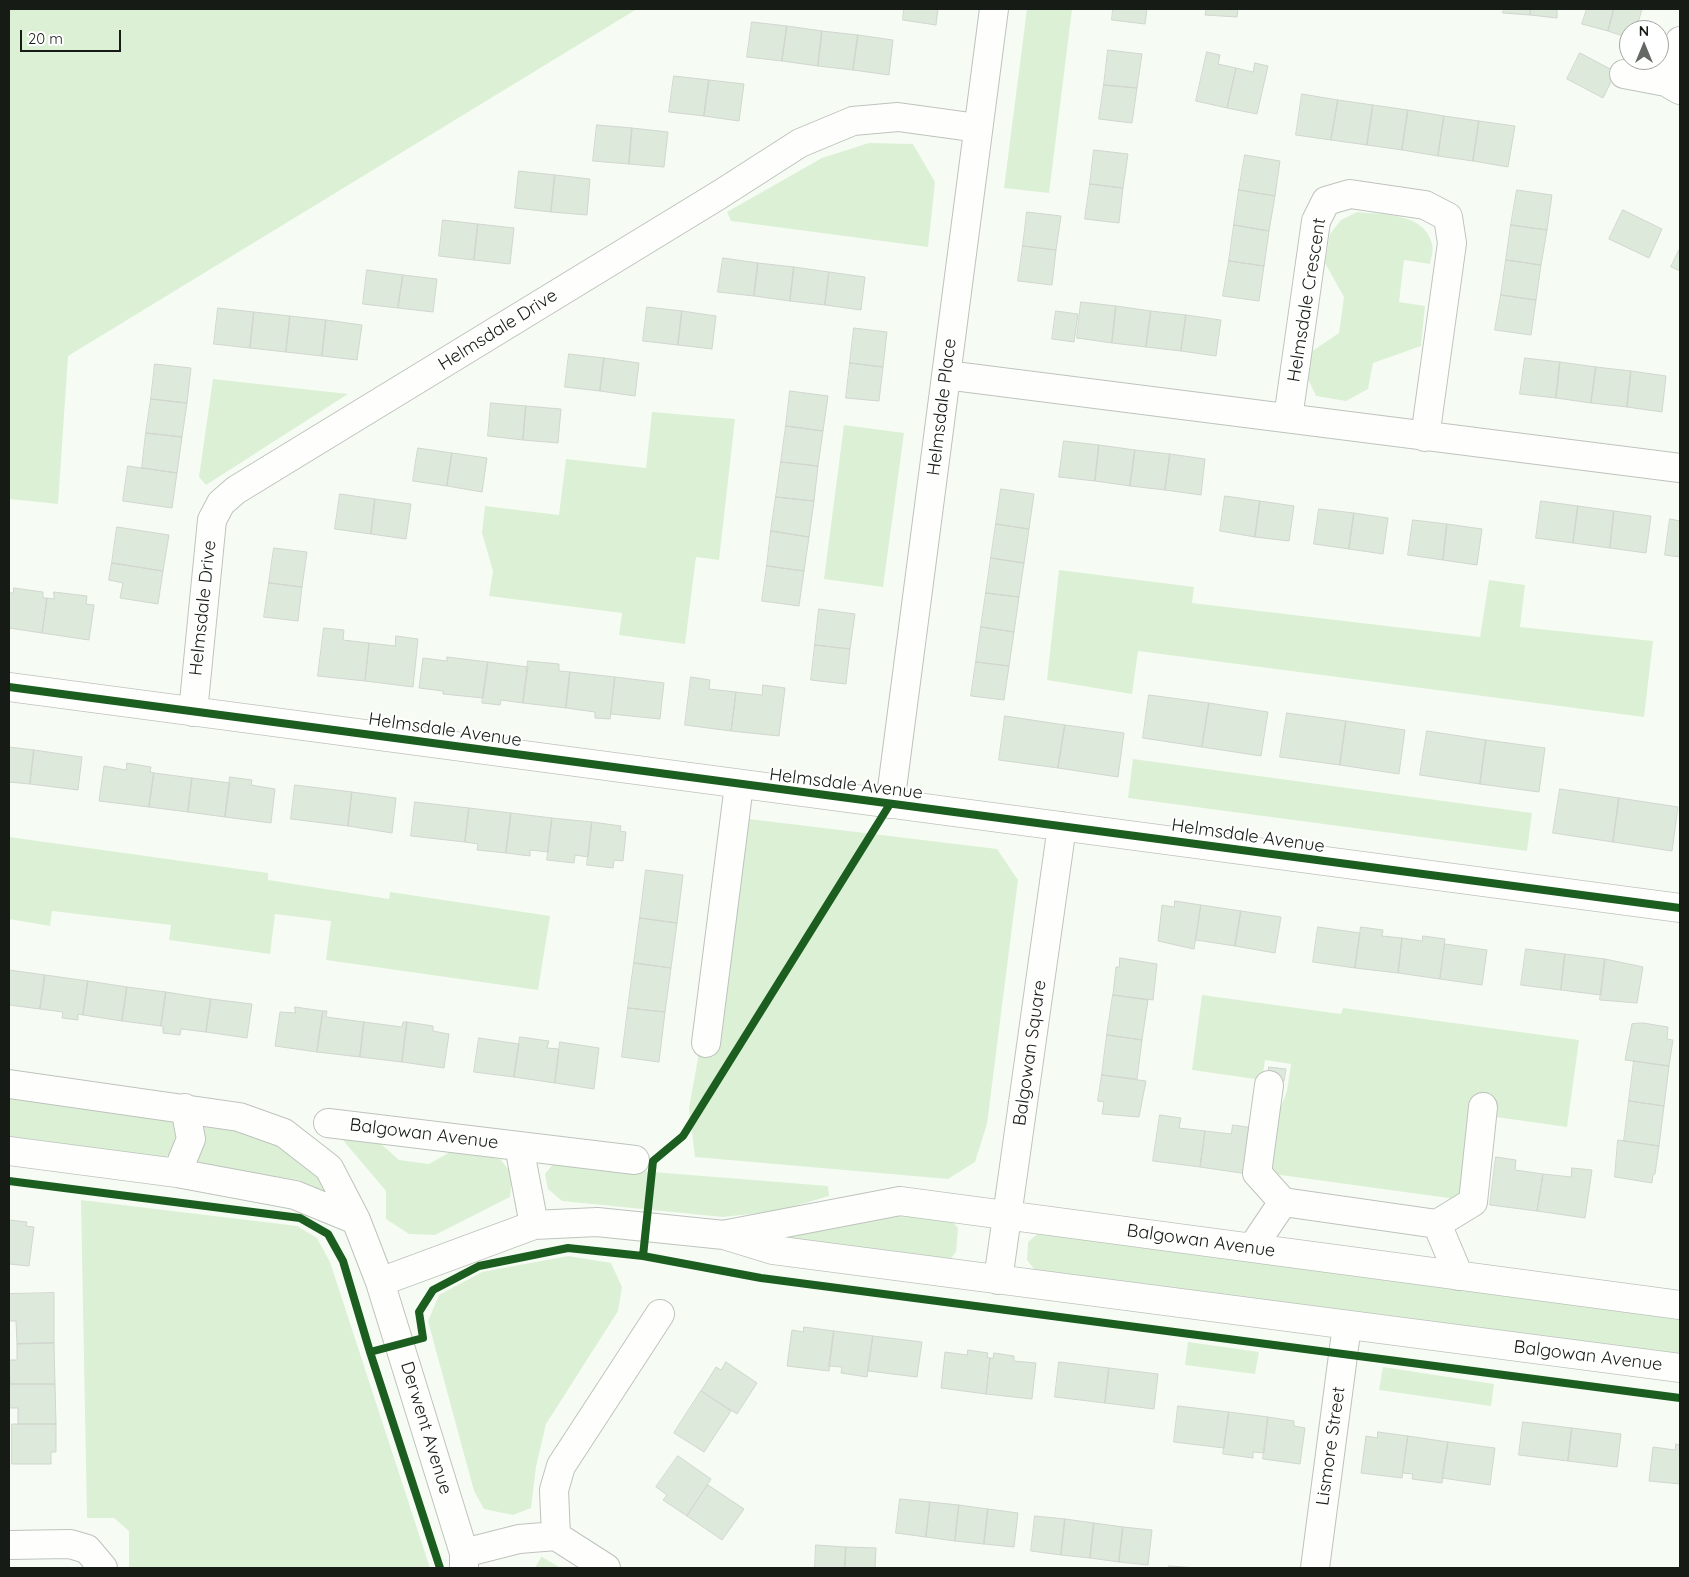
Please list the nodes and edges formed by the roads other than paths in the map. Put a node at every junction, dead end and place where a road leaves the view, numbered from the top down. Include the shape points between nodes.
1 (994, 9) edge
2 (1680, 41) edge
3 (1624, 74) dead end
4 (1673, 86) edge
5 (978, 128) junction
6 (946, 375) junction
7 (1288, 418) junction
8 (1424, 437) junction
9 (1680, 468) edge
10 (9, 687) edge
11 (193, 712) junction
12 (739, 785) junction
13 (890, 804) junction
14 (1062, 826) junction
15 (1680, 908) edge
16 (706, 1043) dead end
17 (9, 1084) edge
18 (1268, 1085) dead end
19 (1483, 1107) dead end
20 (185, 1108) junction
21 (328, 1122) dead end
22 (519, 1146) junction
23 (9, 1151) edge
24 (635, 1160) dead end
25 (178, 1173) junction
26 (1283, 1202) junction
27 (1007, 1216) junction
28 (356, 1220) junction
29 (1437, 1224) junction
30 (534, 1225) junction
31 (724, 1235) junction
32 (1252, 1248) junction
33 (1459, 1276) junction
34 (998, 1280) junction
35 (380, 1282) junction
36 (1680, 1305) edge
37 (660, 1314) dead end
38 (1347, 1325) junction
39 (1680, 1368) edge
40 (556, 1536) junction
41 (9, 1545) edge
42 (464, 1560) edge
43 (103, 1568) edge
44 (606, 1568) edge
45 (1315, 1568) edge

1 - 5 street, Helmsdale Place
2 - 4 street
3 - 4 street
5 - 6 street, Helmsdale Place
5 - 11 street, Helmsdale Drive via 898,117 854,121 800,142 719,195 236,490 221,503 212,520
6 - 7 street
6 - 13 street, Helmsdale Place
7 - 8 street
7 - 8 street, Helmsdale Crescent via 1316,221 1326,200 1350,194 1426,205 1448,217 1452,243
8 - 9 street
10 - 11 street, Helmsdale Avenue
11 - 12 street, Helmsdale Avenue
12 - 13 street, Helmsdale Avenue
12 - 16 street
13 - 14 street, Helmsdale Avenue
14 - 15 street, Helmsdale Avenue
14 - 27 street, Balgowan Square
17 - 20 street
18 - 26 street via 1257,1173
19 - 29 street via 1473,1202
20 - 25 street via 190,1139
20 - 28 street via 240,1117 284,1133 329,1168
21 - 22 street, Balgowan Avenue
22 - 24 street, Balgowan Avenue
22 - 30 street, Balgowan Avenue
23 - 25 street
25 - 28 street via 294,1195
26 - 29 street
26 - 32 street
27 - 31 street, Balgowan Avenue via 900,1201
27 - 32 street, Balgowan Avenue
27 - 34 street, Balgowan Square
28 - 35 street, Derwent Avenue
29 - 33 street
30 - 31 street, Balgowan Avenue via 597,1222
30 - 35 street, Balgowan Avenue
31 - 34 street, Balgowan Avenue via 772,1250
32 - 33 street, Balgowan Avenue
33 - 36 street, Balgowan Avenue
34 - 38 street, Balgowan Avenue
35 - 42 street, Derwent Avenue
37 - 40 street via 561,1466 554,1490
38 - 39 street, Balgowan Avenue
38 - 45 street, Lismore Street
40 - 42 street, Derwent Avenue via 519,1539
40 - 44 street
41 - 43 street via 70,1544 87,1549

